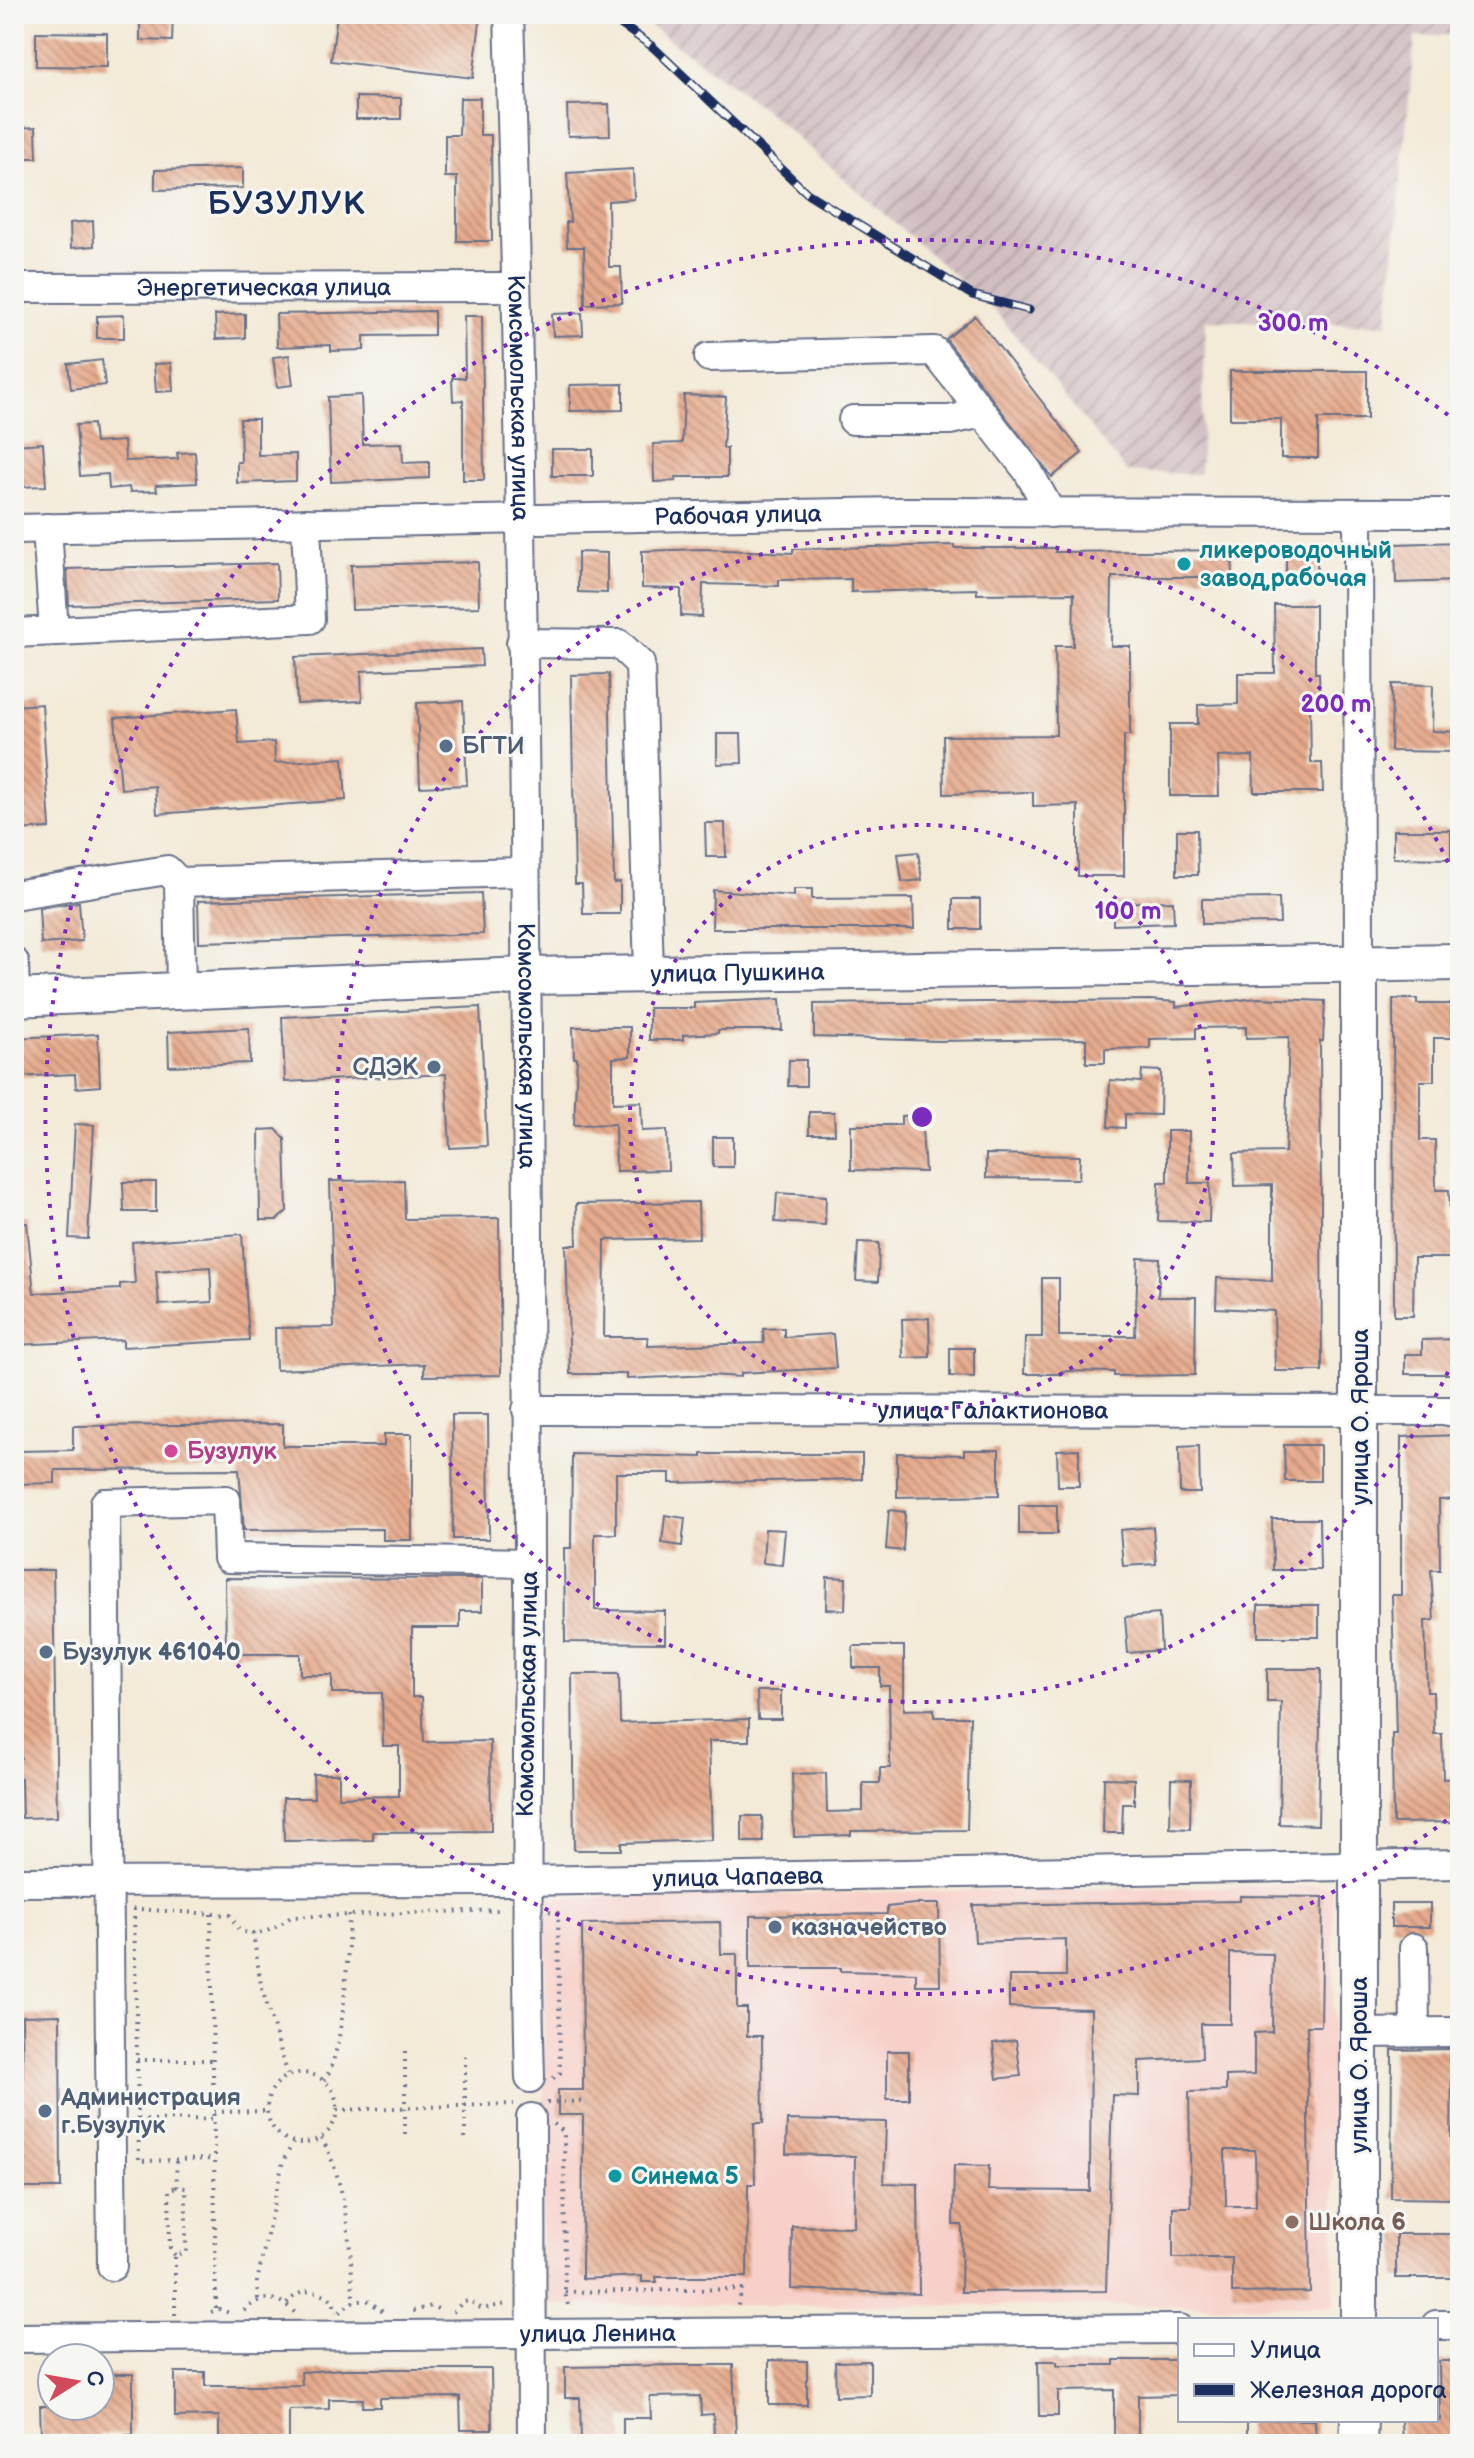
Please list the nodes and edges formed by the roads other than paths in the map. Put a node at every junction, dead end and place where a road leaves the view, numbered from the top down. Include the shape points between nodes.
1 (509, 14) edge
2 (515, 287) junction
3 (14, 288) edge
4 (709, 357) dead end
5 (982, 413) junction
6 (853, 420) dead end
7 (1051, 513) junction
8 (1460, 513) edge
9 (1358, 514) junction
10 (520, 519) junction
11 (306, 523) junction
12 (47, 528) junction
13 (14, 529) edge
14 (54, 631) junction
15 (14, 633) edge
16 (521, 643) junction
17 (523, 872) junction
18 (179, 882) junction
19 (14, 895) edge
20 (1460, 962) edge
21 (1359, 963) junction
22 (649, 973) junction
23 (524, 976) junction
24 (14, 986) edge
25 (181, 990) junction
26 (527, 1410) junction
27 (1460, 1411) edge
28 (1361, 1412) junction
29 (529, 1563) junction
30 (1460, 1864) edge
31 (1358, 1866) junction
32 (111, 1881) junction
33 (525, 1881) junction
34 (14, 1882) edge
35 (1414, 1948) dead end
36 (1415, 2032) junction
37 (1450, 2032) dead end
38 (1359, 2033) junction
39 (112, 2266) dead end
40 (1359, 2318) edge
41 (1438, 2325) edge
42 (1460, 2325) edge
43 (1178, 2329) edge
44 (532, 2332) junction
45 (14, 2338) edge
46 (1359, 2422) edge
47 (532, 2444) edge
48 (1358, 2444) edge

1 - 2 street, Комсомольская улица
2 - 3 street, Энергетическая улица
2 - 10 street, Комсомольская улица
4 - 5 street via 934,351
5 - 6 street via 950,420
5 - 7 street via 1028,471
7 - 9 street, Рабочая улица
7 - 10 street, Рабочая улица
8 - 9 street, Рабочая улица
9 - 21 street, улица О. Яроша
10 - 11 street, Рабочая улица
10 - 16 street, Комсомольская улица
11 - 12 street, Рабочая улица
11 - 14 street via 310,619
12 - 13 street, Рабочая улица
12 - 14 street
14 - 15 street
16 - 17 street, Комсомольская улица
16 - 22 street via 619,644 640,664
17 - 18 street
17 - 23 street, Комсомольская улица
18 - 19 street via 167,870
18 - 25 street
20 - 21 main road, улица Пушкина
21 - 22 main road, улица Пушкина
21 - 28 main road, улица О. Яроша
22 - 23 main road, улица Пушкина
23 - 25 main road, улица Пушкина
23 - 26 street, Комсомольская улица
24 - 25 main road, улица Пушкина
26 - 28 street, улица Галактионова
26 - 29 street, Комсомольская улица
27 - 28 street, улица Галактионова
28 - 31 main road, улица О. Яроша
29 - 32 street via 228,1558 226,1500 105,1503
29 - 33 street, Комсомольская улица
30 - 31 street, улица Чапаева
31 - 33 street, улица Чапаева
31 - 38 main road, улица О. Яроша
32 - 33 street, улица Чапаева
32 - 34 street, улица Чапаева
32 - 39 street
33 - 44 street, Комсомольская улица via 538,2105
35 - 36 street
36 - 37 street
36 - 38 street
38 - 40 main road, улица О. Яроша
41 - 42 street
43 - 44 street, улица Ленина
44 - 45 street, улица Ленина
44 - 47 street, Комсомольская улица
46 - 48 main road

